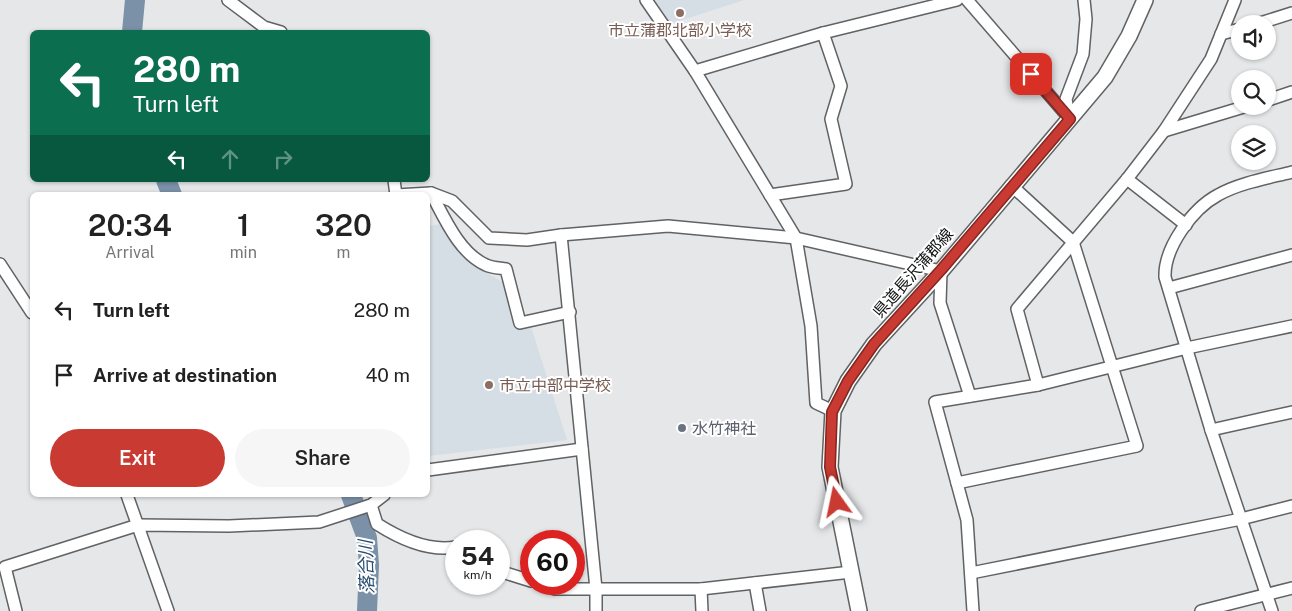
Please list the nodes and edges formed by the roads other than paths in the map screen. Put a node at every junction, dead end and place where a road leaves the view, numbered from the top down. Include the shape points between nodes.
1 (228, 0) edge
2 (646, 0) edge
3 (957, 0) edge
4 (967, 0) edge
5 (1084, 0) edge
6 (1145, 0) edge
7 (1235, 0) edge
8 (1292, 13) edge
9 (1276, 18) edge
10 (274, 30) edge
11 (1231, 31) edge
12 (824, 33) junction
13 (1221, 34) junction
14 (695, 71) junction
15 (1292, 92) edge
16 (1276, 97) edge
17 (1231, 111) edge
18 (1070, 119) junction
19 (1164, 131) junction
20 (1292, 172) edge
21 (1127, 179) junction
22 (1011, 185) junction
23 (432, 193) joint
24 (770, 195) junction
25 (1186, 225) junction
26 (561, 235) junction
27 (796, 238) junction
28 (1073, 242) junction
29 (1292, 255) edge
30 (0, 264) edge
31 (941, 270) junction
32 (1169, 288) junction
33 (30, 310) edge
34 (570, 312) junction
35 (1292, 326) edge
36 (1187, 348) junction
37 (1112, 368) junction
38 (1038, 385) junction
39 (970, 396) junction
40 (832, 412) junction
41 (1292, 412) edge
42 (1212, 430) junction
43 (582, 449) junction
44 (430, 470) edge
45 (957, 483) junction
46 (128, 497) edge
47 (381, 497) edge
48 (370, 506) junction
49 (1292, 506) edge
50 (1241, 519) junction
51 (138, 525) junction
52 (445, 549) edge
53 (851, 572) junction
54 (971, 573) junction
55 (756, 583) junction
56 (1292, 588) edge
57 (585, 589) edge
58 (596, 589) junction
59 (700, 589) junction
60 (1267, 594) junction
61 (16, 611) edge
62 (168, 611) edge
63 (596, 611) edge
64 (702, 611) edge
65 (760, 611) edge
66 (859, 611) edge
67 (973, 611) edge
68 (1201, 611) edge
69 (1272, 611) edge

1 - 10 street via 264,27
2 - 14 street
3 - 12 street
4 - 18 street
5 - 18 street via 1083,54 1066,99
6 - 18 main road, 県道長沢蒲郡線 via 1105,77
7 - 13 street
8 - 9 street
11 - 13 street
12 - 14 street
12 - 24 street via 841,86 831,118 846,184
13 - 19 street via 1211,59
14 - 24 street
15 - 16 street
17 - 19 street
18 - 22 main road, 県道長沢蒲郡線
19 - 21 street
20 - 25 street via 1220,194
21 - 25 street
21 - 28 street
22 - 28 street
22 - 31 main road, 県道長沢蒲郡線
23 - 26 street via 452,201 489,238 527,240
23 - 34 street via 448,225 474,258 488,266 506,269 520,324
24 - 27 street
25 - 32 street via 1169,252 1165,265
26 - 27 street via 668,226
26 - 34 street
27 - 31 street
27 - 40 street via 811,326 816,403
28 - 37 street
28 - 38 street via 1017,309
29 - 32 street
30 - 33 street
31 - 39 street via 940,303
31 - 40 main road, 県道長沢蒲郡線 via 874,344 848,381
32 - 36 street
34 - 43 street
35 - 36 street
36 - 37 street
36 - 42 street
37 - 38 street
37 - 45 street via 1137,446
38 - 39 street
39 - 45 street via 935,402
40 - 53 main road, 県道長沢蒲郡線 via 830,467
41 - 42 street
42 - 50 street
43 - 44 street
43 - 58 street
45 - 54 street via 967,520
46 - 51 street
47 - 48 street
48 - 51 street via 319,522 229,526
48 - 52 street via 377,524 396,537
49 - 50 street
50 - 54 street
50 - 60 street
51 - 61 street via 5,567
51 - 62 street
53 - 55 street
53 - 66 main road, 県道長沢蒲郡線
54 - 67 street
55 - 59 street
55 - 65 street
56 - 60 street
57 - 58 street
58 - 59 street
58 - 63 street
59 - 64 street
60 - 68 street
60 - 69 street

